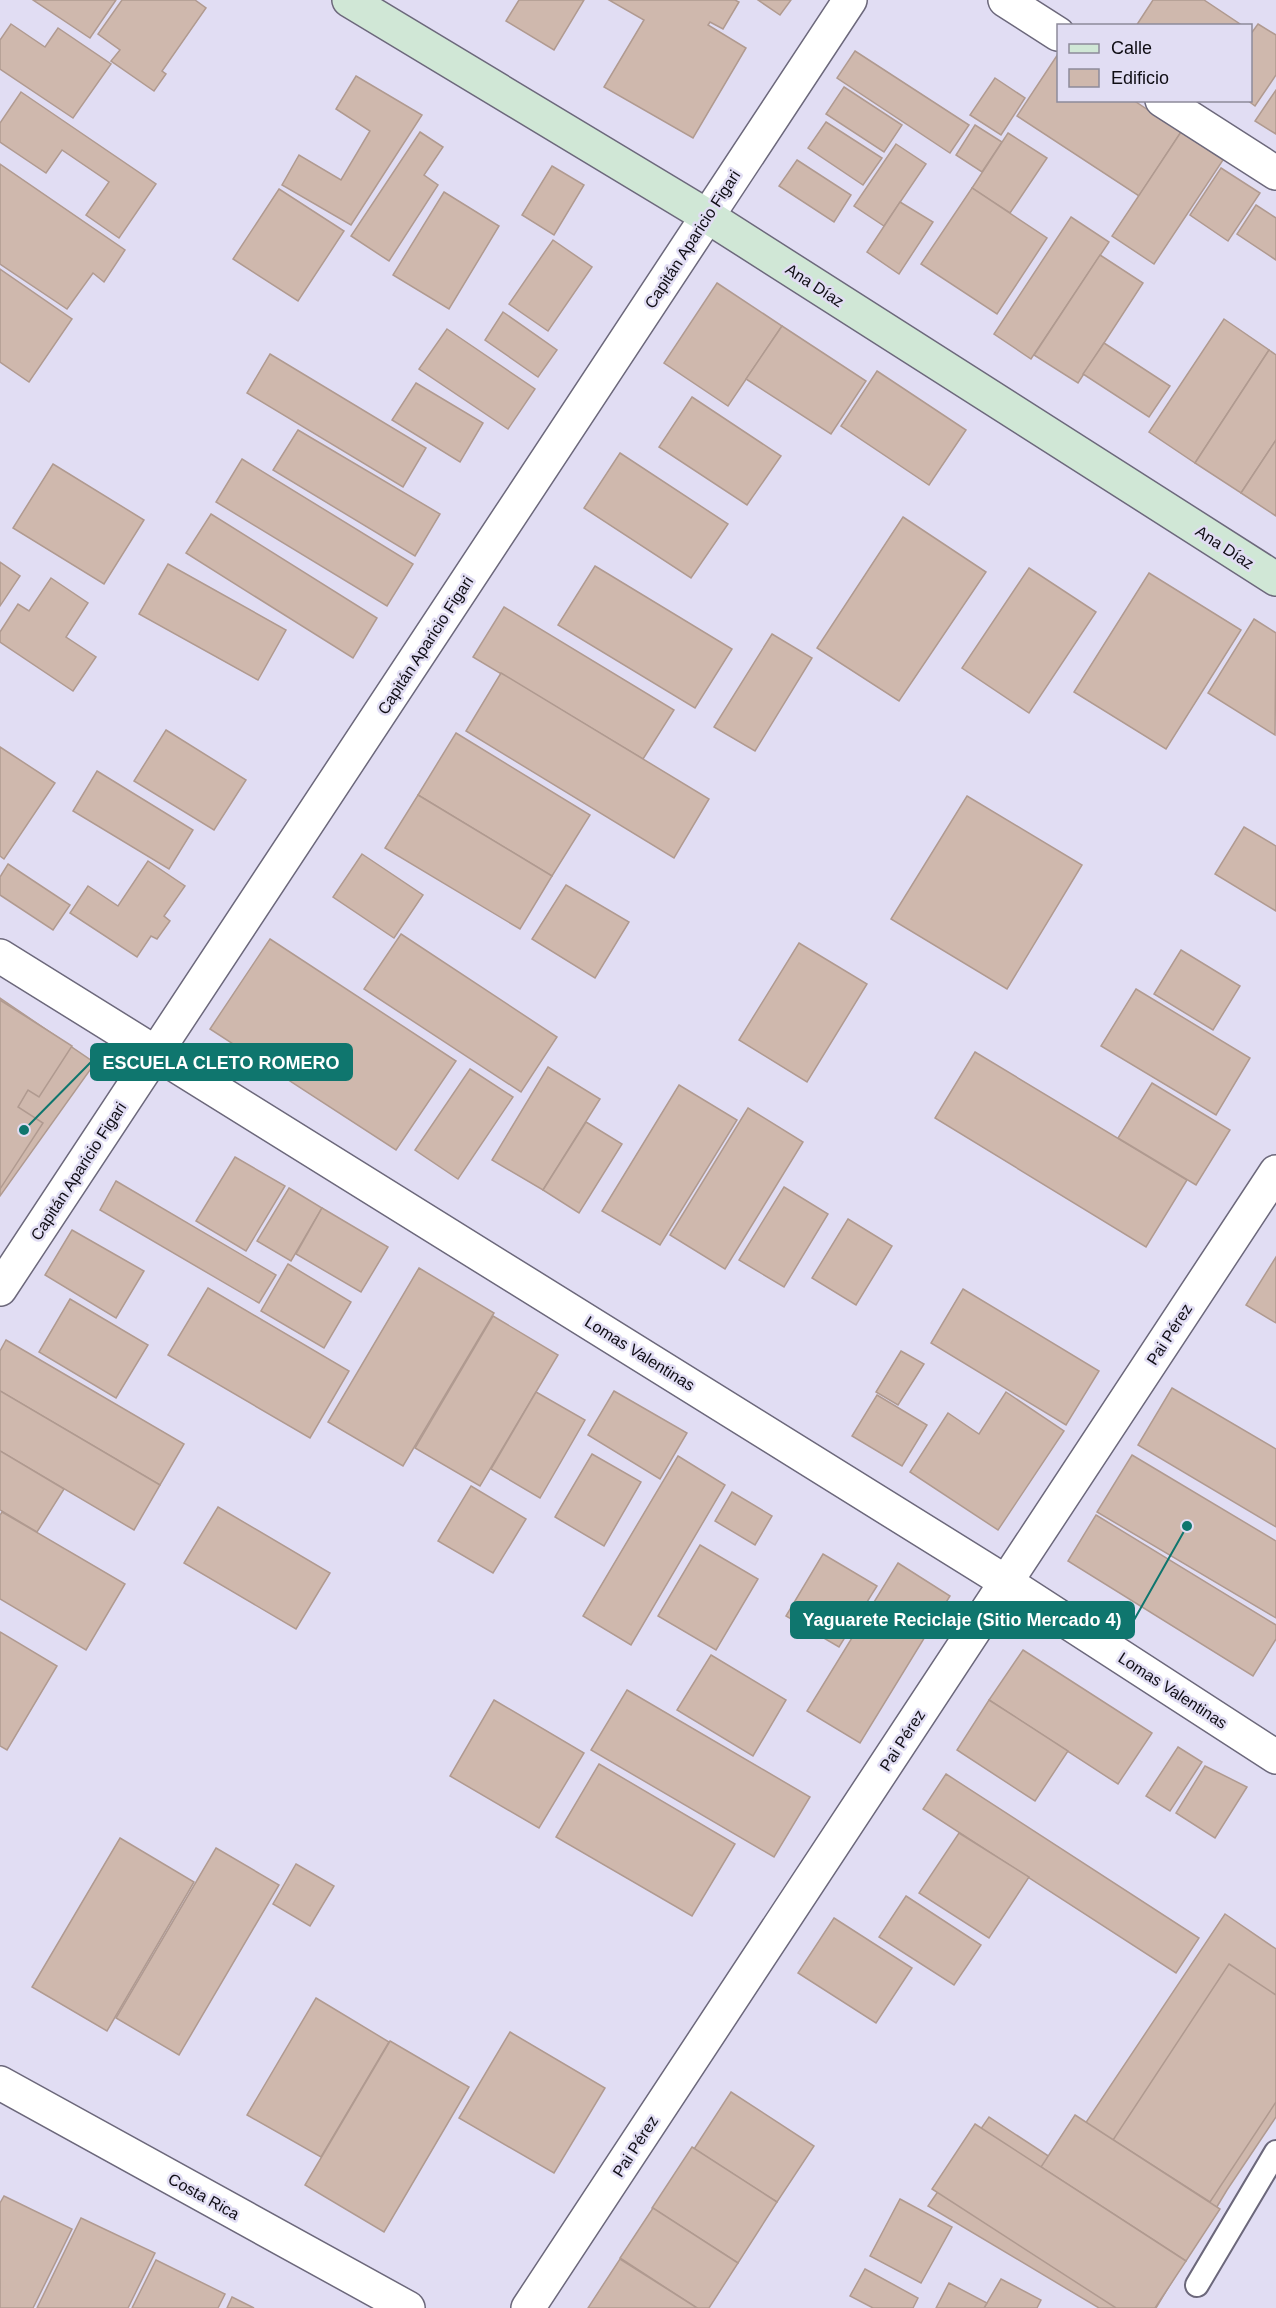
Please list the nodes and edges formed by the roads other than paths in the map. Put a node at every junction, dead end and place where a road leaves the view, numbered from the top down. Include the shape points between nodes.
1 (349, 0) edge
2 (850, 0) edge
3 (1005, 0) edge
4 (1057, 33) edge
5 (1165, 102) edge
6 (1276, 173) edge
7 (707, 216) junction
8 (1276, 579) edge
9 (0, 956) edge
10 (157, 1052) junction
11 (1276, 1172) edge
12 (0, 1289) edge
13 (1006, 1582) junction
14 (1276, 1757) edge
15 (0, 2083) edge
16 (1276, 2152) edge
17 (1197, 2285) dead end
18 (408, 2308) edge
19 (528, 2308) edge

1 - 7 main road, Ana Díaz
2 - 7 street, Capitán Aparicio Figari
3 - 4 street
5 - 6 street
7 - 8 main road, Ana Díaz
7 - 10 street, Capitán Aparicio Figari
9 - 10 street, Lomas Valentinas
10 - 12 street, Capitán Aparicio Figari
10 - 13 street, Lomas Valentinas
11 - 13 street, Pai Pérez
13 - 14 street, Lomas Valentinas
13 - 19 street, Pai Pérez
15 - 18 street, Costa Rica
16 - 17 lane

